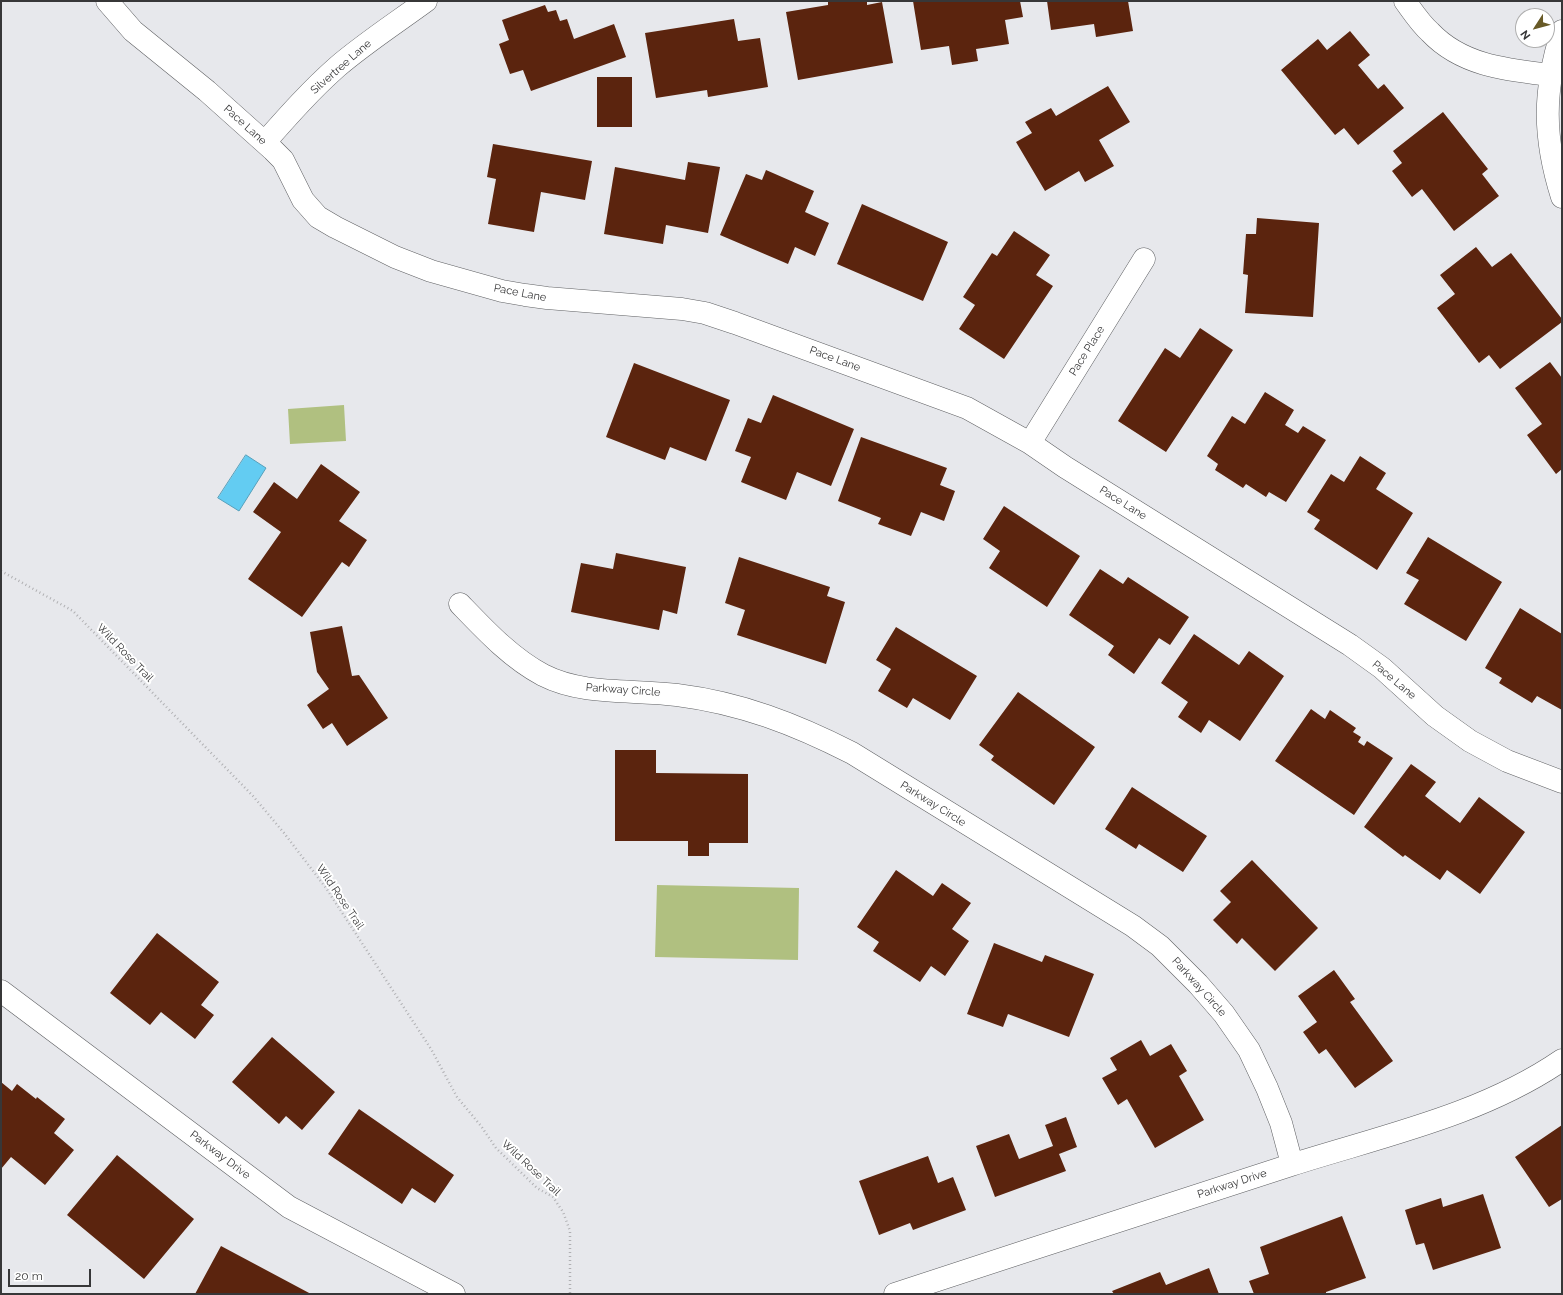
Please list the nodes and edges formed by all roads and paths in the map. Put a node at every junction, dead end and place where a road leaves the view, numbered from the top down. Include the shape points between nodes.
1 (107, 1) edge
2 (426, 1) edge
3 (1405, 1) edge
4 (1562, 31) edge
5 (1551, 75) junction
6 (265, 142) junction
7 (1562, 197) edge
8 (1144, 260) dead end
9 (1030, 443) junction
10 (1, 572) edge
11 (460, 604) dead end
12 (1562, 782) edge
13 (1, 991) edge
14 (1562, 1060) edge
15 (1292, 1164) junction
16 (454, 1294) edge
17 (570, 1294) edge
18 (895, 1294) edge

1 - 6 street, Pace Lane via 133,30
2 - 6 street, Silvertree Lane via 336,68
3 - 5 street via 1430,33 1454,51 1494,67
4 - 5 street
5 - 7 street via 1547,124 1550,149
6 - 9 street, Pace Lane via 283,160 303,200 318,216 395,257 431,271 502,291 547,298 705,313 967,408
8 - 9 street, Pace Place
9 - 12 street, Pace Lane via 1350,645 1382,668 1435,716 1470,741 1507,761
10 - 17 path, Wild Rose Trail via 73,611 248,790 284,832 330,894 431,1049 457,1097 496,1148 537,1188 553,1197 563,1212 570,1230
11 - 15 street, Parkway Circle via 521,661 543,675 564,683 609,691 643,691 709,699 782,720 818,736 852,753 1133,926 1160,946 1198,984 1224,1014 1249,1050 1281,1123
13 - 16 street, Parkway Drive via 290,1207
14 - 15 street, Parkway Drive via 1514,1088 1476,1105
15 - 18 street, Parkway Drive

